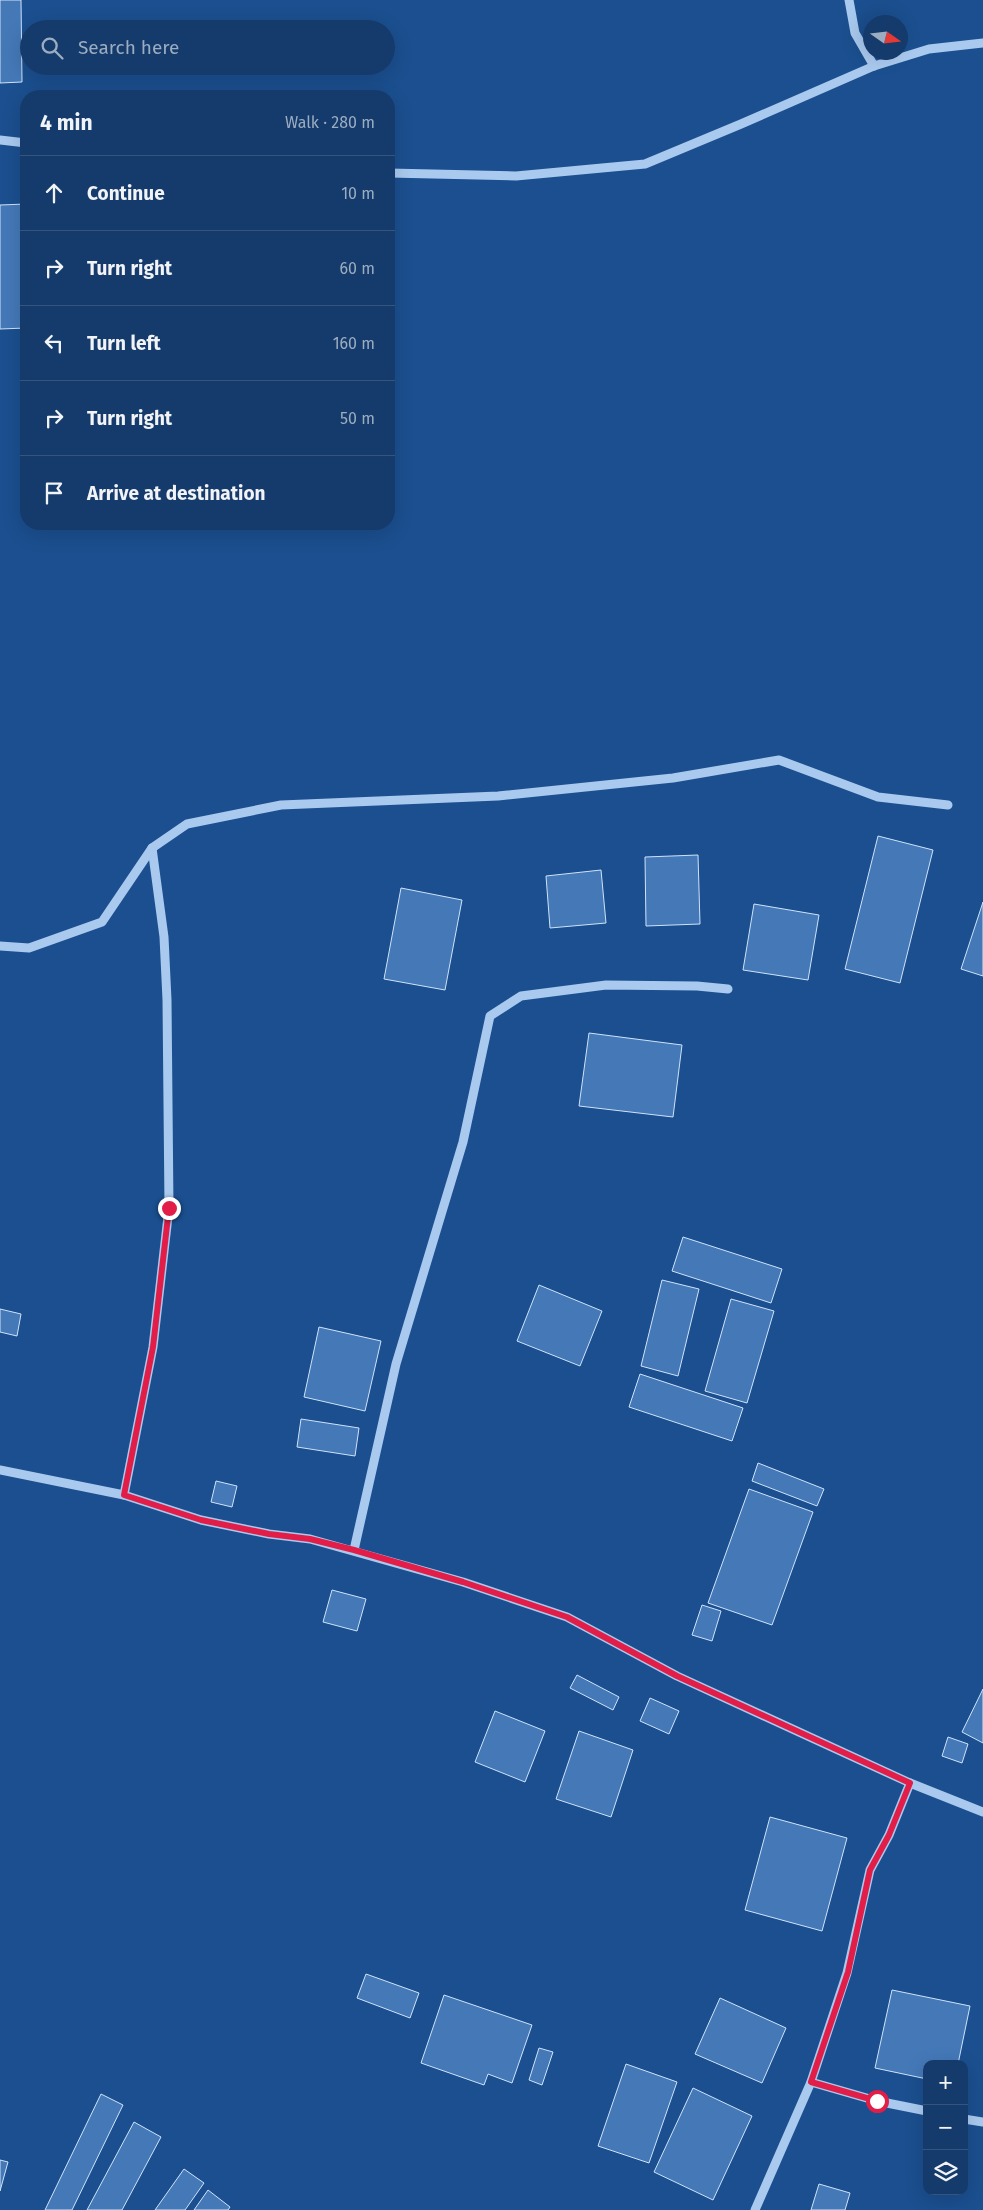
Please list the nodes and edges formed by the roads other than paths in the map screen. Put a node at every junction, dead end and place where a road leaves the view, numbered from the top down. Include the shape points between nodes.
1 (849, 0) edge
2 (983, 43) edge
3 (874, 66) junction
4 (0, 140) edge
5 (20, 142) edge
6 (395, 173) edge
7 (948, 805) dead end
8 (152, 848) junction
9 (0, 946) edge
10 (728, 989) dead end
11 (0, 1470) edge
12 (124, 1495) junction
13 (354, 1550) junction
14 (910, 1783) junction
15 (983, 1812) edge
16 (811, 2082) junction
17 (923, 2110) edge
18 (968, 2120) edge
19 (983, 2122) edge
20 (755, 2210) edge

1 - 3 street via 855,33
2 - 3 street via 929,49
3 - 6 street via 645,164 516,176
4 - 5 street
7 - 8 street via 878,797 779,760 673,778 498,796 281,805 187,824
8 - 9 street via 102,922 28,948
8 - 12 street via 164,938 167,1000 169,1208 153,1347
10 - 13 street via 606,985 521,996 490,1016 463,1142 396,1364
11 - 12 street
12 - 13 street via 201,1520
13 - 14 street via 567,1617 677,1676
14 - 15 street
14 - 16 street via 889,1835 870,1870 848,1972
16 - 17 street
16 - 20 street
18 - 19 street

